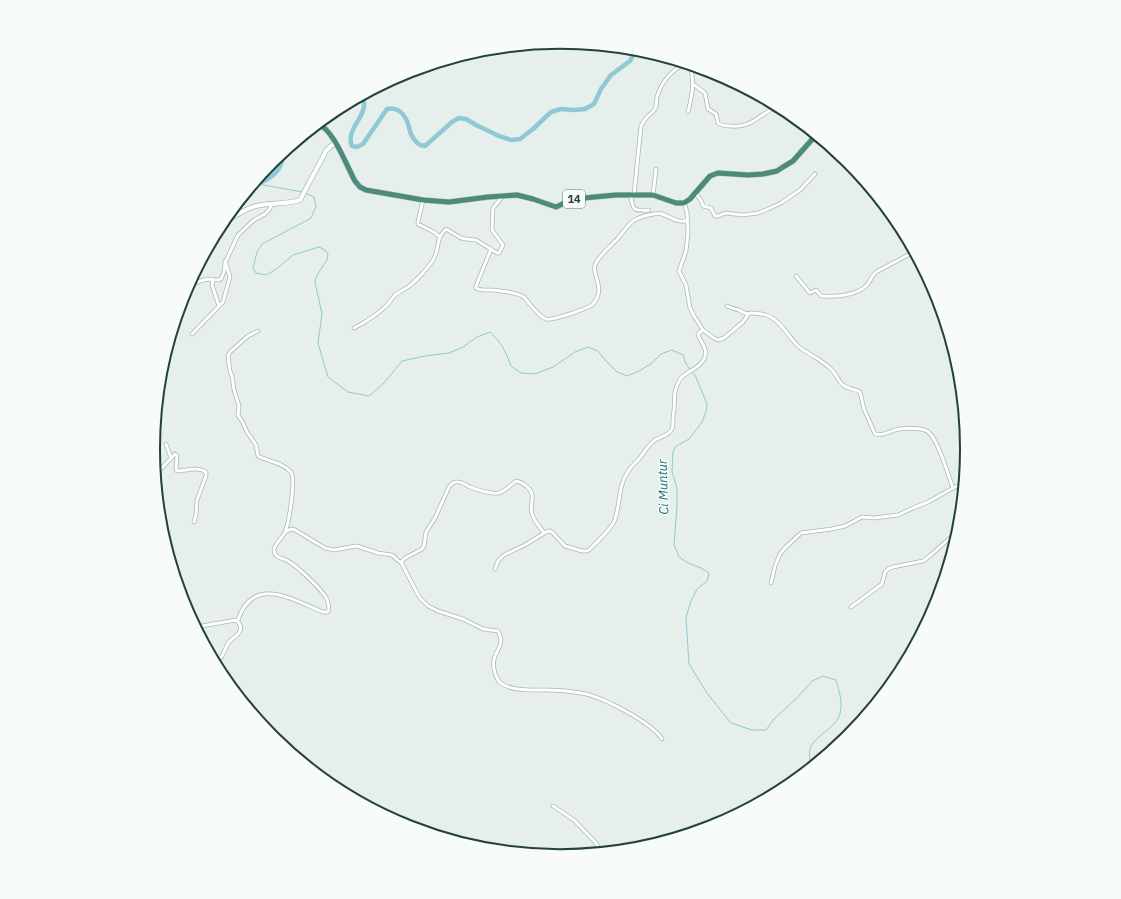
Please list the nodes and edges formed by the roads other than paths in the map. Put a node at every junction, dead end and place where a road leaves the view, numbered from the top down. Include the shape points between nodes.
1 (679, 67) edge
2 (692, 71) edge
3 (693, 84) junction
4 (771, 109) edge
5 (688, 112) dead end
6 (324, 127) edge
7 (813, 139) edge
8 (335, 143) junction
9 (656, 169) dead end
10 (815, 174) dead end
11 (695, 193) junction
12 (503, 195) junction
13 (633, 195) junction
14 (653, 195) junction
15 (423, 200) junction
16 (684, 203) junction
17 (272, 204) junction
18 (649, 210) dead end
19 (234, 218) edge
20 (688, 220) junction
21 (439, 236) junction
22 (491, 249) junction
23 (910, 254) edge
24 (225, 261) junction
25 (796, 276) dead end
26 (213, 279) junction
27 (196, 282) edge
28 (219, 306) junction
29 (727, 306) dead end
30 (748, 314) junction
31 (354, 328) dead end
32 (703, 330) junction
33 (258, 331) dead end
34 (192, 334) dead end
35 (166, 444) dead end
36 (171, 458) junction
37 (161, 469) edge
38 (959, 486) edge
39 (953, 488) junction
40 (194, 522) dead end
41 (285, 532) junction
42 (544, 533) junction
43 (951, 537) edge
44 (402, 564) junction
45 (495, 569) dead end
46 (771, 583) dead end
47 (851, 607) dead end
48 (238, 620) junction
49 (200, 626) edge
50 (219, 659) edge
51 (662, 739) dead end
52 (553, 806) dead end
53 (598, 848) edge

1 - 13 street via 665,81 657,97 656,108 641,126
2 - 3 street
3 - 4 street via 705,93 708,109 716,114 720,125 745,125
3 - 5 street
6 - 8 highway, 14
7 - 11 highway via 784,168 763,174 718,173 710,176
8 - 15 highway, 14 via 360,187 369,191
8 - 17 main road via 326,151 300,200
9 - 14 street
10 - 11 street via 800,190 781,203 758,213 725,213 716,216 711,208 703,206
11 - 16 highway
12 - 13 highway, 14 via 522,196 556,207 573,199
12 - 15 highway, 14 via 449,202
12 - 22 street via 493,208 492,230 504,246 499,253
13 - 14 highway, 14
13 - 18 street via 634,209
14 - 16 highway, 14
15 - 21 street via 418,224
16 - 20 street
17 - 19 main road via 254,206
17 - 24 street via 266,214 254,220 238,235
20 - 22 street via 682,222 659,213 639,217 633,221 595,264 599,290 592,305 565,316 549,319 541,316 521,295 476,288
20 - 32 street via 687,243 679,271 686,285 692,312
21 - 22 street via 447,229 461,238 476,240
21 - 31 street via 434,258 425,269 409,286 396,294 388,305
23 - 25 street via 876,272 862,290 833,297 821,296 816,290 810,293
24 - 26 street via 222,278
24 - 28 street via 230,277 223,302
26 - 27 street
26 - 28 street via 212,285
28 - 34 street
29 - 30 street
30 - 32 street via 722,339 715,339
30 - 39 street via 768,316 780,323 798,347 832,370 847,388 860,392 865,413 876,435 906,429 930,433
32 - 42 street via 698,334 705,346 704,359 701,364 682,376 678,383 674,396 672,429 648,446 627,472 622,483 615,521 609,530 586,551 565,546 551,532
33 - 41 street via 248,336 229,353 230,371 239,406 238,416 256,445 258,455 280,465 292,475 292,498
35 - 36 street
36 - 37 street
36 - 40 street via 177,455 177,471 205,471
38 - 39 street
39 - 46 street via 898,515 862,517 845,526 800,533 780,554
41 - 44 street via 294,529 332,550 358,546 392,555
41 - 48 street via 274,548 277,556 288,561 324,594 328,612 266,593 246,604
42 - 44 street via 532,514 532,492 521,482 516,481 496,493 455,482 449,487 427,531 424,546 405,558
42 - 45 street via 504,555
43 - 47 street via 923,561 888,569 882,584
44 - 51 street via 420,598 428,606 483,629 498,631 501,640 494,658 494,669 497,678 503,684 527,691 564,691 590,695 643,721
48 - 49 street
48 - 50 street via 240,631 229,642
52 - 53 street via 570,816

